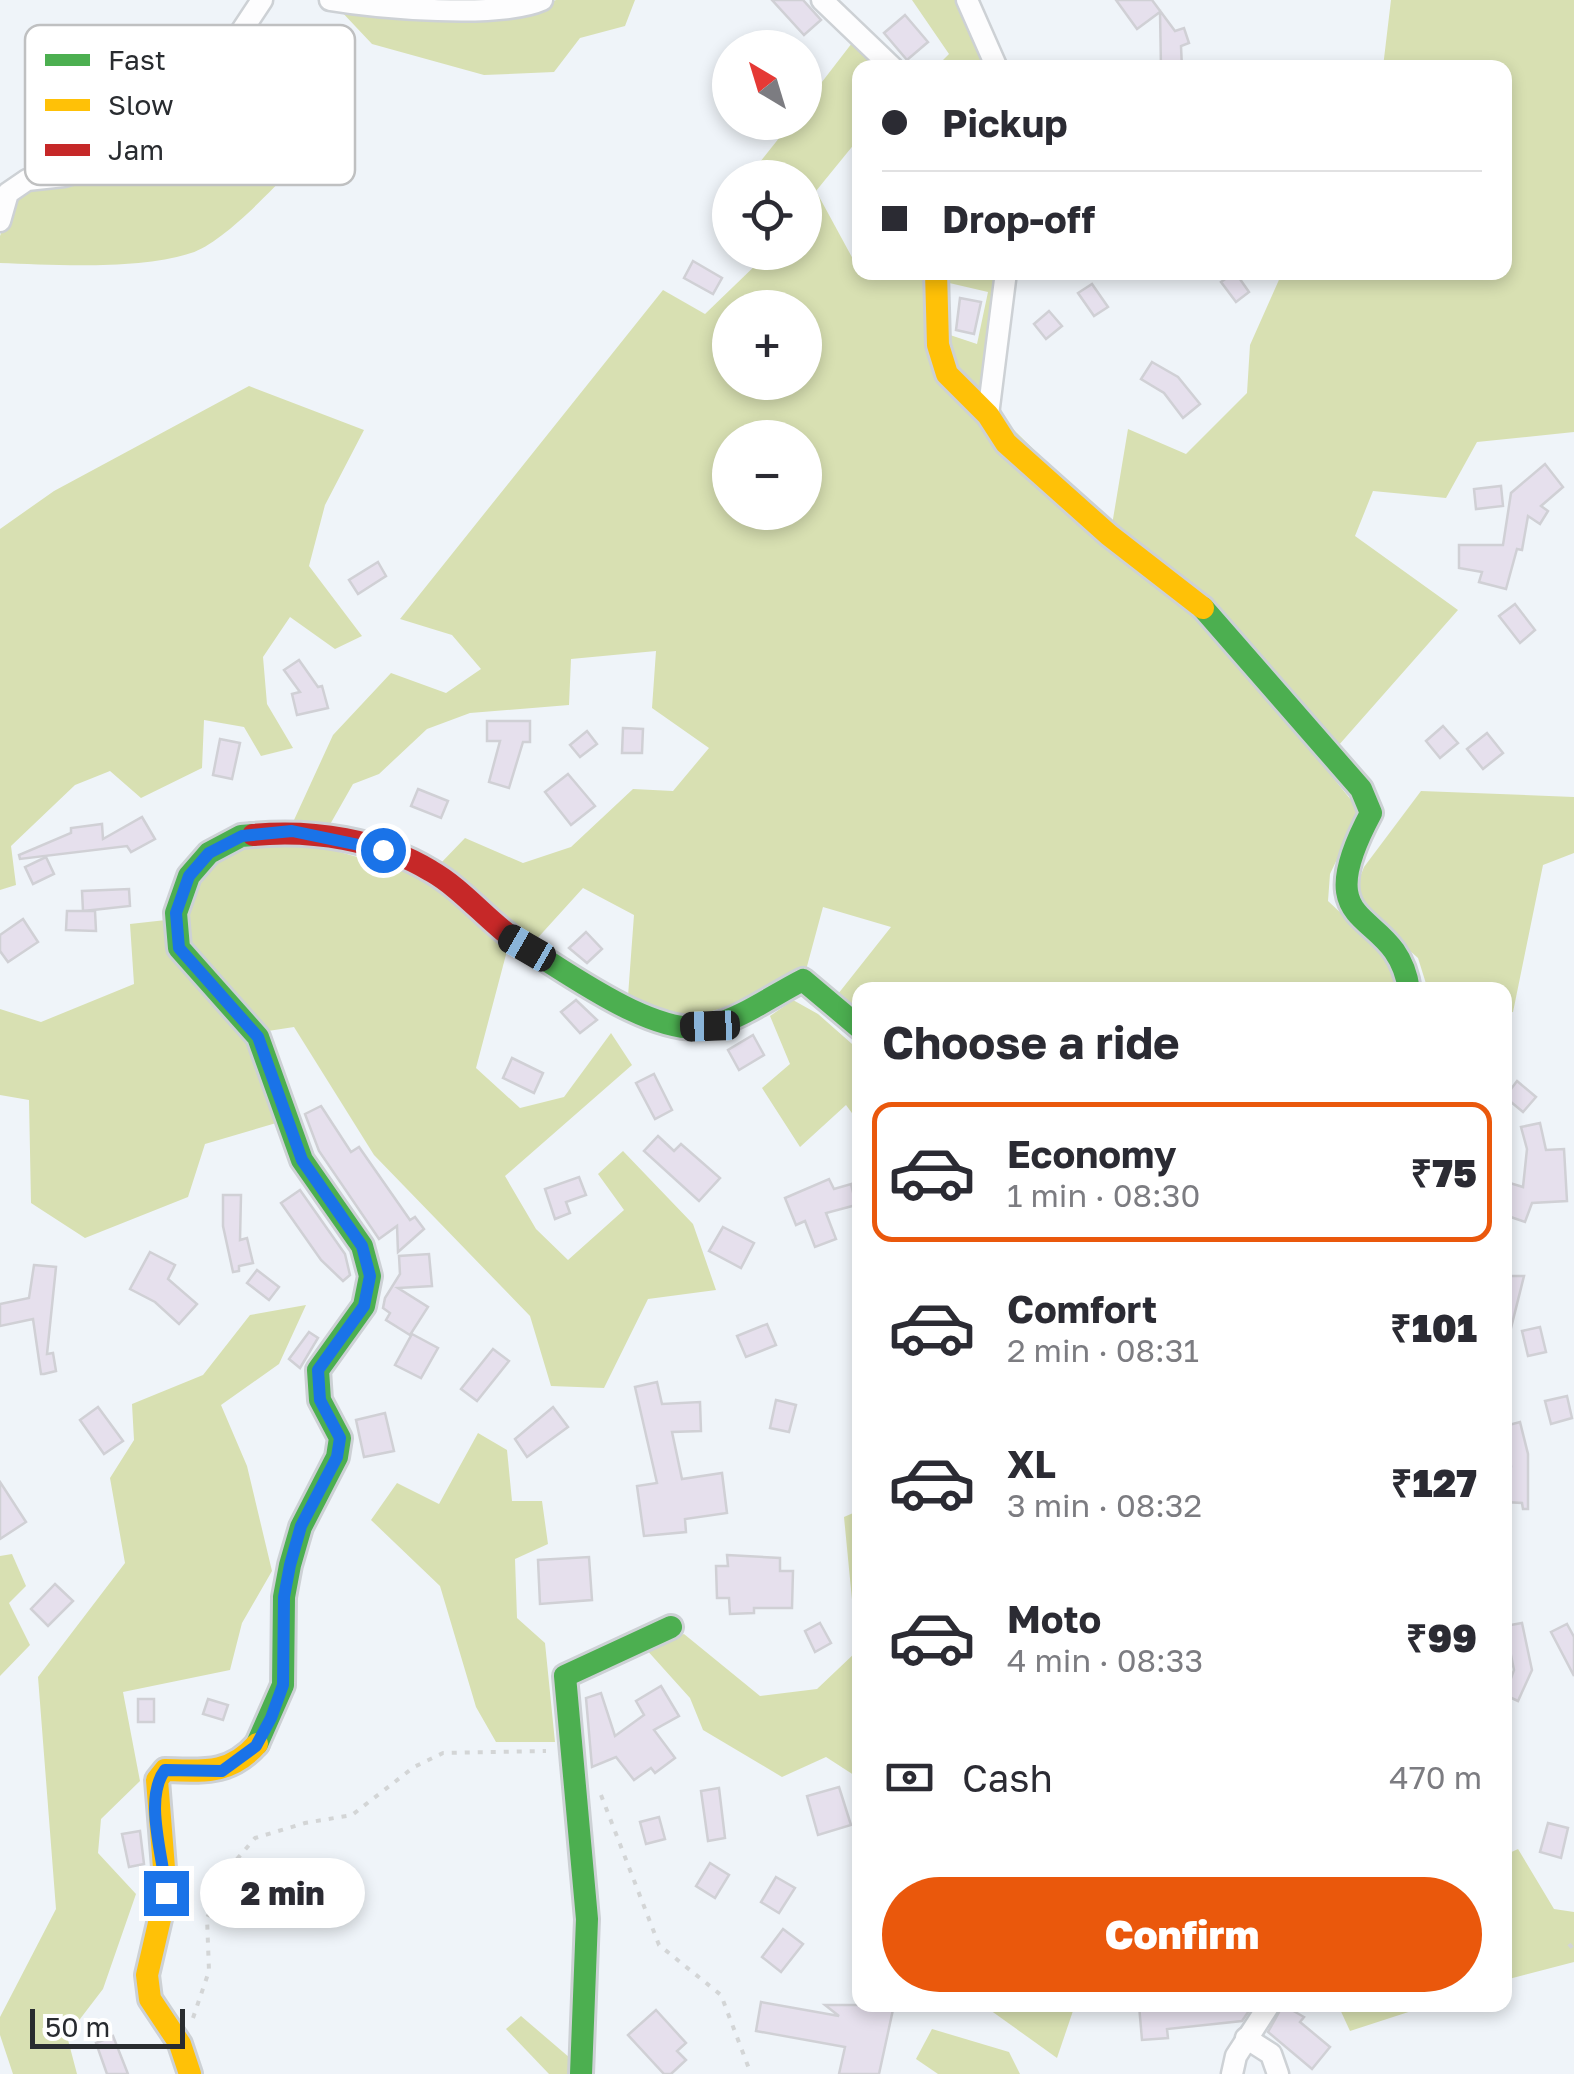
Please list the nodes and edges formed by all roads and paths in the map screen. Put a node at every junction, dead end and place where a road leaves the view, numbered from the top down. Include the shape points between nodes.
1 (262, 0) edge
2 (330, 0) edge
3 (542, 0) edge
4 (822, 0) edge
5 (967, 0) edge
6 (246, 25) edge
7 (886, 60) edge
8 (994, 60) edge
9 (25, 181) edge
10 (0, 221) edge
11 (936, 280) edge
12 (1005, 280) edge
13 (988, 415) junction
14 (1407, 982) edge
15 (852, 1021) edge
16 (672, 1627) dead end
17 (574, 1752) junction
18 (600, 1793) dead end
19 (1570, 1944) dead end
20 (1574, 1950) edge
21 (1264, 2012) edge
22 (1246, 2038) junction
23 (180, 2044) junction
24 (190, 2074) edge
25 (580, 2074) edge
26 (751, 2074) edge
27 (1232, 2074) edge
28 (1278, 2074) edge

1 - 6 street
2 - 3 street via 496,8
4 - 7 street
5 - 8 street
9 - 10 street via 8,193
11 - 13 street via 938,345 947,374
12 - 13 street
13 - 14 street via 1006,443 1050,483 1212,614 1361,788 1371,812 1344,880 1352,909 1398,956
15 - 23 street via 802,980 710,1026 675,1027 600,993 504,934 432,871 363,843 292,831 242,836 209,853 189,876 176,913 179,948 258,1037 302,1160 362,1246 370,1276 364,1306 318,1370 320,1400 340,1438 290,1565 283,1685 271,1718 238,1763 222,1771 165,1770 157,1780 166,1893 147,1975 150,1999
16 - 17 street via 566,1676
17 - 23 path via 444,1753 352,1815 256,1838 232,1865 207,1918 210,1971
17 - 25 street via 587,1919
18 - 26 path via 659,1945 721,1996
19 - 20 path
21 - 22 street
22 - 27 street
22 - 28 street via 1271,2054
23 - 24 street

